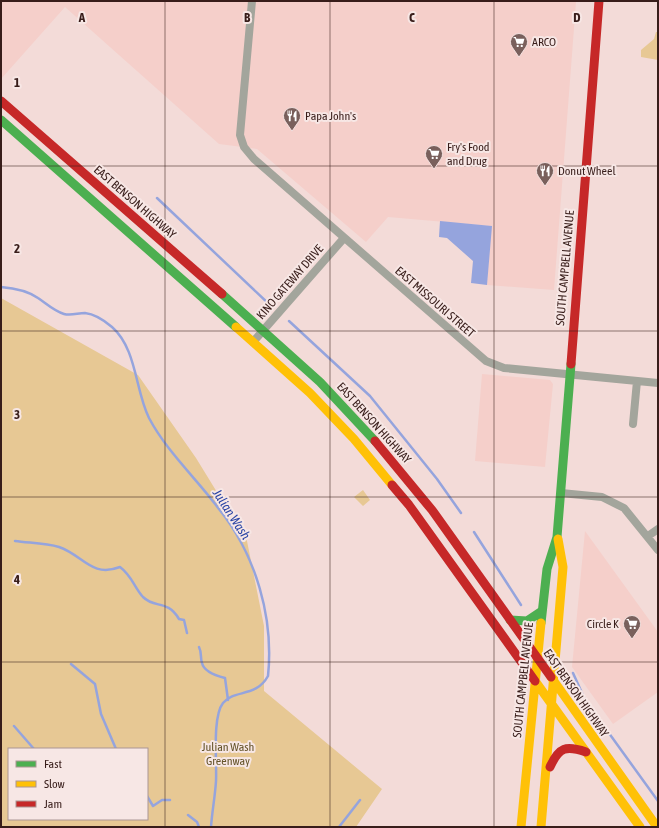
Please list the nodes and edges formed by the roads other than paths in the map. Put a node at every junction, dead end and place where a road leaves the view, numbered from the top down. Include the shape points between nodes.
1 (252, 1) edge
2 (599, 1) edge
3 (1, 101) edge
4 (1, 120) edge
5 (73, 164) junction
6 (64, 176) junction
7 (344, 238) junction
8 (264, 331) junction
9 (253, 342) junction
10 (569, 374) junction
11 (637, 381) junction
12 (658, 383) edge
13 (633, 424) dead end
14 (561, 493) junction
15 (658, 529) edge
16 (648, 536) junction
17 (557, 537) junction
18 (658, 550) edge
19 (542, 610) junction
20 (510, 620) junction
21 (537, 658) junction
22 (535, 679) junction
23 (554, 680) junction
24 (552, 704) junction
25 (586, 752) junction
26 (546, 776) junction
27 (521, 827) edge
28 (541, 827) edge
29 (640, 827) edge
30 (657, 827) edge

1 - 7 street, EAST MISSOURI STREET via 240,127 241,141 254,159
2 - 10 main road, SOUTH CAMPBELL AVENUE
3 - 5 main road, EAST BENSON HIGHWAY
4 - 6 main road
5 - 6 main road
5 - 8 main road, EAST BENSON HIGHWAY
6 - 9 main road
7 - 8 street, KINO GATEWAY DRIVE
7 - 10 street, EAST MISSOURI STREET via 486,361 504,368
8 - 9 street, KINO GATEWAY DRIVE
8 - 20 main road, EAST BENSON HIGHWAY via 341,404 396,464
9 - 22 main road via 315,398 382,472 409,505
10 - 11 street, EAST MISSOURI STREET
10 - 14 main road, SOUTH CAMPBELL AVENUE
11 - 12 street, EAST MISSOURI STREET
11 - 13 street
14 - 16 street via 602,497 624,508
14 - 17 main road, SOUTH CAMPBELL AVENUE
15 - 16 street
16 - 18 street
17 - 19 main road, SOUTH CAMPBELL AVENUE via 547,568
17 - 23 main road, SOUTH CAMPBELL AVENUE via 563,567
19 - 20 main road via 527,621
19 - 21 main road, SOUTH CAMPBELL AVENUE
20 - 21 main road, EAST BENSON HIGHWAY
21 - 22 main road, SOUTH CAMPBELL AVENUE
21 - 23 main road, EAST BENSON HIGHWAY
22 - 24 main road
22 - 27 main road, SOUTH CAMPBELL AVENUE
23 - 24 main road, SOUTH CAMPBELL AVENUE
23 - 30 main road, EAST BENSON HIGHWAY
24 - 25 main road
24 - 26 main road, SOUTH CAMPBELL AVENUE
25 - 26 main road via 575,747 561,749 555,753
25 - 29 main road
26 - 28 main road, SOUTH CAMPBELL AVENUE

